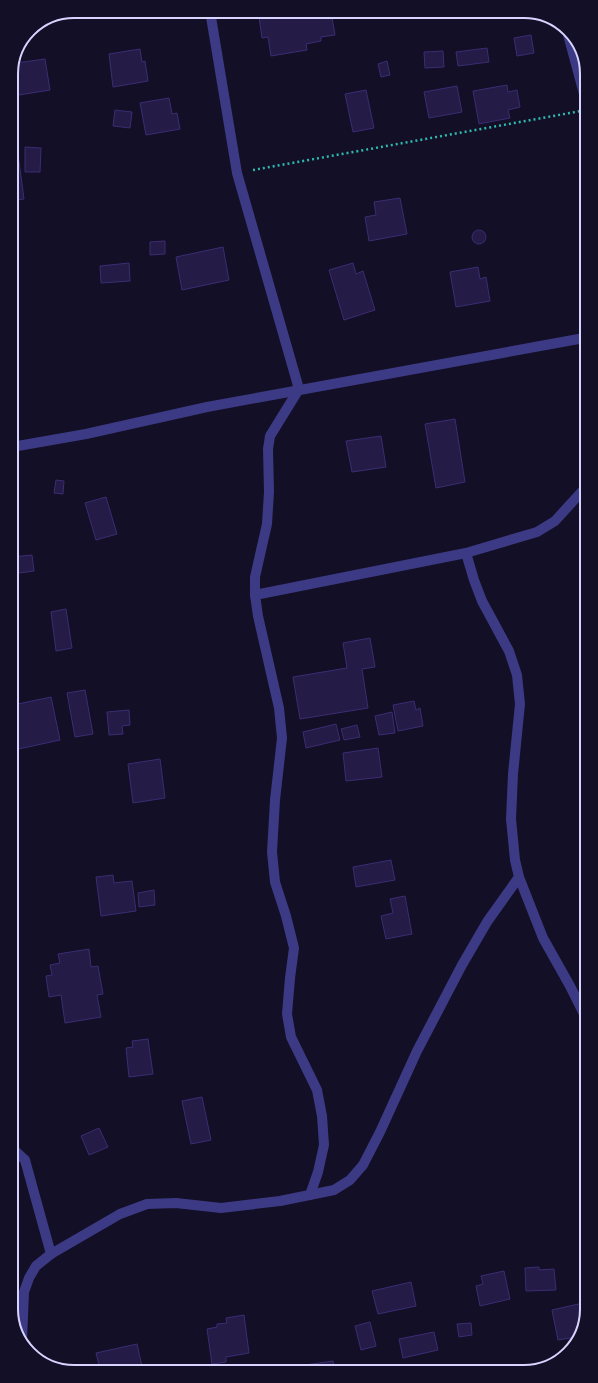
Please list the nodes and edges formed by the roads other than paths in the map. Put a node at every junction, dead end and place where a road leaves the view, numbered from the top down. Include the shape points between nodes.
1 (211, 18) edge
2 (570, 44) edge
3 (580, 79) edge
4 (580, 339) edge
5 (299, 389) junction
6 (18, 446) edge
7 (580, 494) edge
8 (466, 552) junction
9 (255, 595) junction
10 (519, 877) junction
11 (580, 1006) edge
12 (18, 1154) edge
13 (310, 1196) junction
14 (51, 1254) junction
15 (22, 1330) edge

1 - 5 street via 238,173
2 - 3 street
4 - 5 street
5 - 6 street
5 - 9 street via 270,436 267,524 255,577
7 - 8 street via 555,521 537,532
8 - 9 street
8 - 10 street via 482,601 509,651 517,675 520,704 511,819
9 - 13 street via 282,738 272,852 275,882 294,948 287,1014 291,1037 317,1090 322,1116 324,1145
10 - 11 street via 543,938
10 - 13 street via 486,922 462,965 363,1164 350,1180 334,1190
12 - 14 street via 25,1160
13 - 14 street via 221,1208 176,1203 147,1204 120,1214
14 - 15 street via 36,1266 29,1278 24,1292

